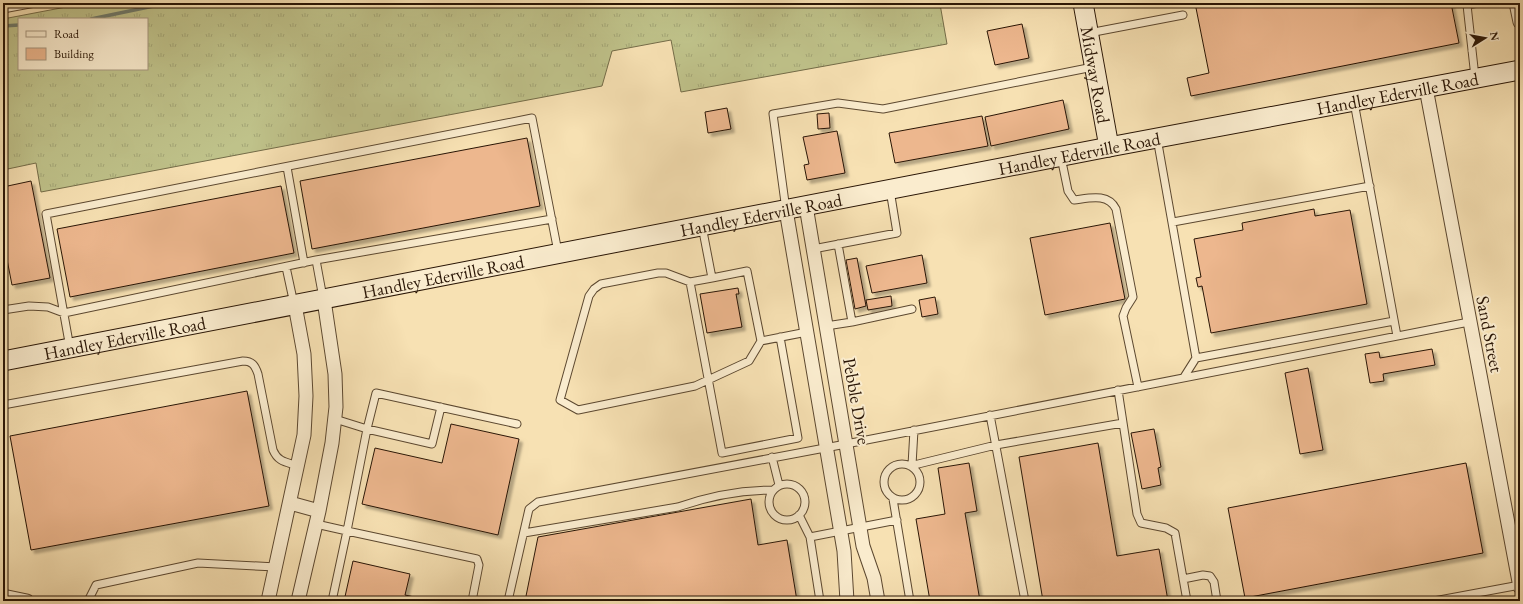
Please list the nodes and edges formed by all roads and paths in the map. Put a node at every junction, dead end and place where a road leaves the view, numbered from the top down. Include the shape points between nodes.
1 (35, 3) edge
2 (1083, 3) edge
3 (1478, 3) edge
4 (1516, 3) edge
5 (3, 9) edge
6 (1183, 15) dead end
7 (1520, 22) edge
8 (1089, 33) junction
9 (1095, 67) junction
10 (1520, 70) edge
11 (1476, 78) junction
12 (1426, 88) junction
13 (1354, 102) junction
14 (1157, 138) junction
15 (1109, 147) junction
16 (1061, 156) junction
17 (287, 167) junction
18 (1370, 186) junction
19 (890, 190) junction
20 (806, 206) junction
21 (786, 210) junction
22 (552, 219) junction
23 (1173, 222) junction
24 (702, 226) junction
25 (838, 244) junction
26 (813, 249) junction
27 (559, 254) junction
28 (316, 260) junction
29 (304, 263) junction
30 (286, 267) junction
31 (712, 278) junction
32 (690, 282) junction
33 (819, 284) junction
34 (799, 288) junction
35 (324, 300) junction
36 (295, 305) junction
37 (912, 309) dead end
38 (3, 310) edge
39 (64, 313) junction
40 (1394, 321) junction
41 (852, 322) junction
42 (1469, 322) junction
43 (826, 326) junction
44 (807, 332) junction
45 (1397, 336) junction
46 (780, 337) junction
47 (761, 341) junction
48 (70, 348) junction
49 (831, 352) junction
50 (811, 356) junction
51 (1196, 358) junction
52 (3, 361) edge
53 (1184, 378) junction
54 (709, 380) junction
55 (1138, 387) junction
56 (1118, 390) junction
57 (3, 405) edge
58 (440, 407) junction
59 (990, 416) junction
60 (335, 419) junction
61 (1123, 423) junction
62 (517, 424) dead end
63 (367, 429) junction
64 (914, 430) junction
65 (846, 444) junction
66 (996, 445) junction
67 (826, 447) junction
68 (772, 457) junction
69 (911, 465) junction
70 (298, 466) junction
71 (776, 488) junction
72 (893, 499) junction
73 (290, 503) junction
74 (319, 511) junction
75 (799, 515) junction
76 (896, 520) junction
77 (316, 524) junction
78 (860, 528) junction
79 (347, 531) junction
80 (840, 531) junction
81 (524, 532) junction
82 (810, 537) junction
83 (1516, 547) edge
84 (276, 567) junction
85 (1183, 579) junction
86 (1520, 586) edge
87 (3, 596) edge
88 (27, 601) edge
89 (88, 601) edge
90 (268, 601) edge
91 (298, 601) edge
92 (332, 601) edge
93 (472, 601) edge
94 (508, 601) edge
95 (820, 601) edge
96 (847, 601) edge
97 (878, 601) edge
98 (910, 601) edge
99 (1024, 601) edge
100 (1187, 601) edge
101 (1217, 601) edge
102 (1434, 601) edge

1 - 5 lane
2 - 8 main road, Midway Road
3 - 11 lane via 1467,5
4 - 7 street
6 - 8 lane
8 - 9 main road, Midway Road
9 - 15 main road, Midway Road
9 - 21 lane via 883,109 838,103 773,114
10 - 11 main road, Handley Ederville Road
11 - 12 main road, Handley Ederville Road
12 - 13 main road, Handley Ederville Road
12 - 42 street, Sand Street
13 - 14 main road, Handley Ederville Road
13 - 18 lane
14 - 15 main road, Handley Ederville Road
14 - 23 lane
15 - 16 main road, Handley Ederville Road
16 - 19 main road, Handley Ederville Road
16 - 55 lane via 1068,191 1074,200 1102,198 1113,203 1116,209 1133,297 1123,316
17 - 22 lane via 532,118
17 - 29 lane
17 - 39 lane via 46,214
18 - 23 lane
18 - 40 lane
19 - 20 main road, Handley Ederville Road
19 - 25 lane via 897,233
20 - 21 main road, Handley Ederville Road
20 - 26 street, Pebble Drive
21 - 24 main road, Handley Ederville Road
21 - 34 street
22 - 27 lane
22 - 28 lane
23 - 51 lane
24 - 27 main road, Handley Ederville Road
24 - 31 lane
25 - 26 lane
25 - 41 lane
26 - 33 street, Pebble Drive
27 - 35 main road, Handley Ederville Road
28 - 29 lane
28 - 35 lane
29 - 30 lane
30 - 36 lane
30 - 39 lane
31 - 32 lane
31 - 47 lane via 747,271
32 - 54 lane
32 - 54 lane via 666,273 600,284 594,289 589,296 560,400 578,410 695,386
33 - 34 street
33 - 43 street, Pebble Drive
34 - 44 street
35 - 36 main road, Handley Ederville Road
35 - 60 street via 335,374
36 - 48 main road, Handley Ederville Road
36 - 70 street via 304,354 306,396 304,435
37 - 41 lane
38 - 39 lane via 29,306 48,307
39 - 48 lane
40 - 45 lane
40 - 51 lane
41 - 43 lane
42 - 45 lane
42 - 83 street, Sand Street
43 - 49 street, Pebble Drive
44 - 46 lane
44 - 50 street
45 - 53 lane
46 - 47 lane
46 - 54 lane via 798,438 722,453
47 - 54 lane via 749,361
48 - 52 main road, Handley Ederville Road
49 - 50 street
49 - 65 street, Pebble Drive
50 - 67 street
51 - 53 lane
53 - 55 lane
55 - 56 lane
56 - 59 lane
56 - 61 lane
57 - 70 lane via 250,361 258,374 276,457
58 - 62 lane
58 - 63 lane via 376,393
58 - 63 lane via 432,444
59 - 64 lane
59 - 66 lane
60 - 63 lane
60 - 74 street
61 - 66 lane
61 - 85 lane via 1137,514 1141,523 1166,528 1175,533
63 - 79 lane
64 - 65 lane
64 - 69 lane
65 - 67 lane
65 - 78 street, Pebble Drive
66 - 69 lane
66 - 99 lane
67 - 68 lane
67 - 80 street
68 - 71 lane
68 - 81 lane via 538,502 529,509
69 - 72 lane via 920,479 918,490 910,499
69 - 72 lane via 893,465 885,474 885,491
70 - 73 street
71 - 75 lane via 790,484 800,489 804,505
71 - 75 lane via 769,498 774,514 789,520
71 - 81 lane via 701,499 678,507
72 - 76 lane
73 - 74 street
73 - 84 street
74 - 77 street
75 - 82 lane
76 - 78 lane
76 - 98 lane
77 - 79 lane
77 - 91 street
78 - 80 lane
78 - 97 street, Pebble Drive
79 - 92 lane
79 - 93 lane via 477,560 479,565
80 - 82 lane
80 - 96 street
81 - 94 lane
82 - 95 lane
83 - 86 street, Sand Street
84 - 89 lane via 198,562 96,585
84 - 90 street
85 - 100 lane
85 - 101 lane via 1210,576 1214,582
86 - 102 lane
87 - 88 street

